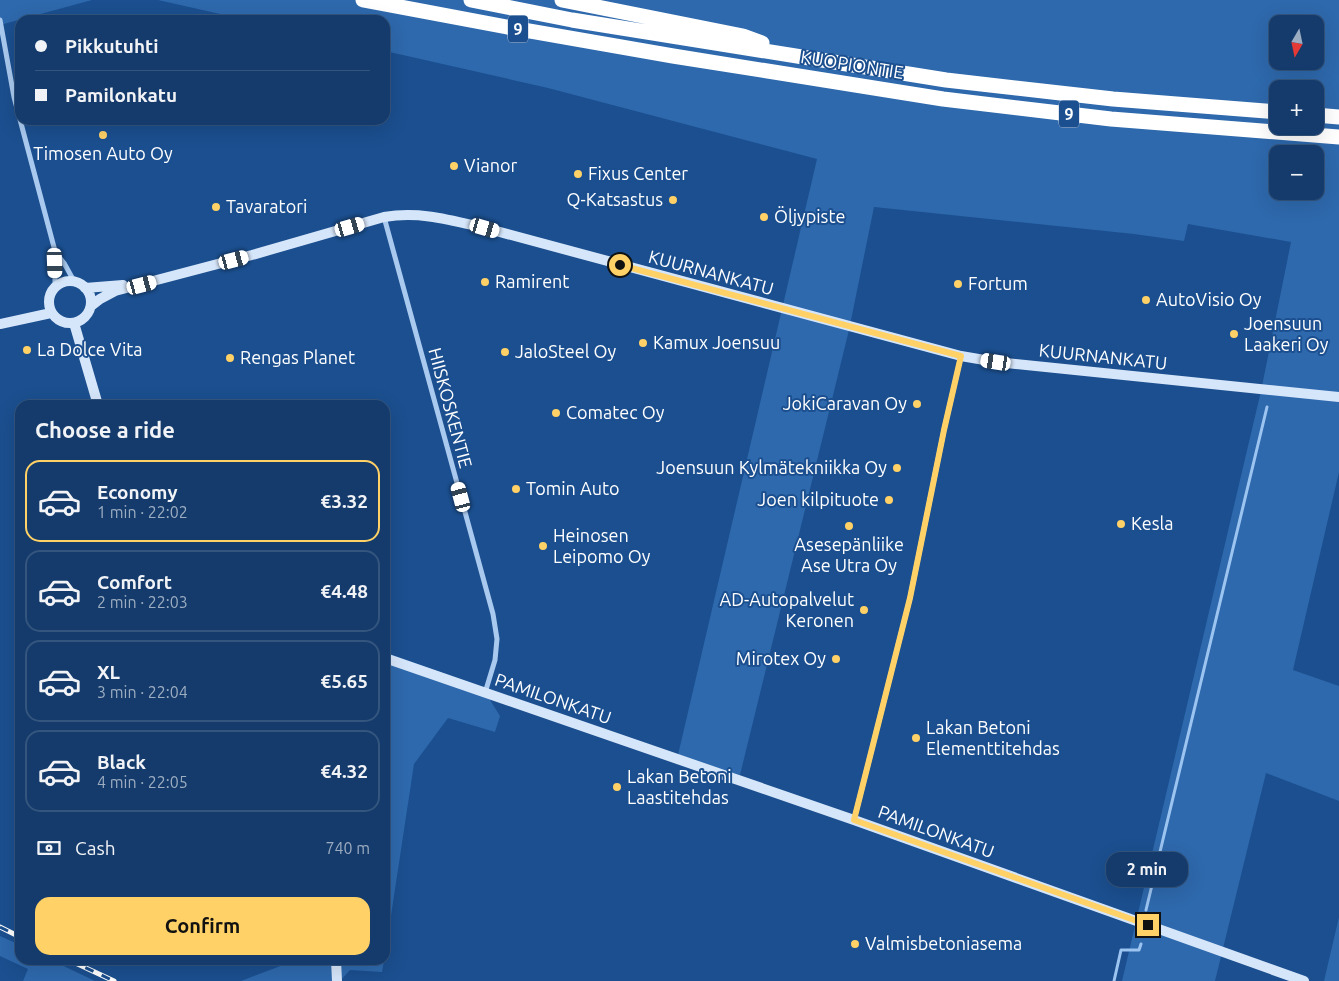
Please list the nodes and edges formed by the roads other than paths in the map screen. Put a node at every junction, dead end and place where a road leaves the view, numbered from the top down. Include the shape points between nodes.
1 (363, 0) edge
2 (472, 0) edge
3 (562, 0) edge
4 (0, 20) edge
5 (791, 54) junction
6 (15, 101) edge
7 (1269, 111) edge
8 (1324, 116) edge
9 (1339, 117) edge
10 (21, 125) edge
11 (1338, 137) edge
12 (384, 217) junction
13 (55, 251) junction
14 (74, 281) junction
15 (142, 285) junction
16 (55, 287) junction
17 (85, 288) junction
18 (91, 306) junction
19 (51, 313) junction
20 (0, 324) edge
21 (74, 324) junction
22 (961, 356) junction
23 (1339, 397) edge
24 (97, 400) edge
25 (390, 660) edge
26 (485, 693) junction
27 (854, 820) junction
28 (336, 965) edge
29 (337, 981) edge
30 (1304, 981) edge

1 - 11 highway, KUOPIONTIE / 9 via 673,56 943,99 1111,119
2 - 5 highway, KUOPIONTIE / 9 via 572,20
3 - 5 highway via 743,36
4 - 6 street
5 - 7 highway, KUOPIONTIE / 9 via 946,80 1113,99
8 - 9 highway
10 - 13 street
12 - 15 street, KUURNANKATU
12 - 22 street, KUURNANKATU via 417,214 466,223
12 - 26 street, HIISKOSKENTIE via 493,614 497,639 495,660
13 - 14 street
13 - 16 street
14 - 16 street
14 - 17 street
15 - 17 street, KUURNANKATU
15 - 18 street, KUURNANKATU via 115,292
16 - 19 street via 49,298
17 - 18 street
18 - 21 street via 85,317
19 - 20 street
19 - 21 street via 60,322
21 - 24 street
22 - 23 street, KUURNANKATU
22 - 27 street via 910,598
25 - 26 street, PAMILONKATU
26 - 27 street, PAMILONKATU
27 - 30 street, PAMILONKATU
28 - 29 street

